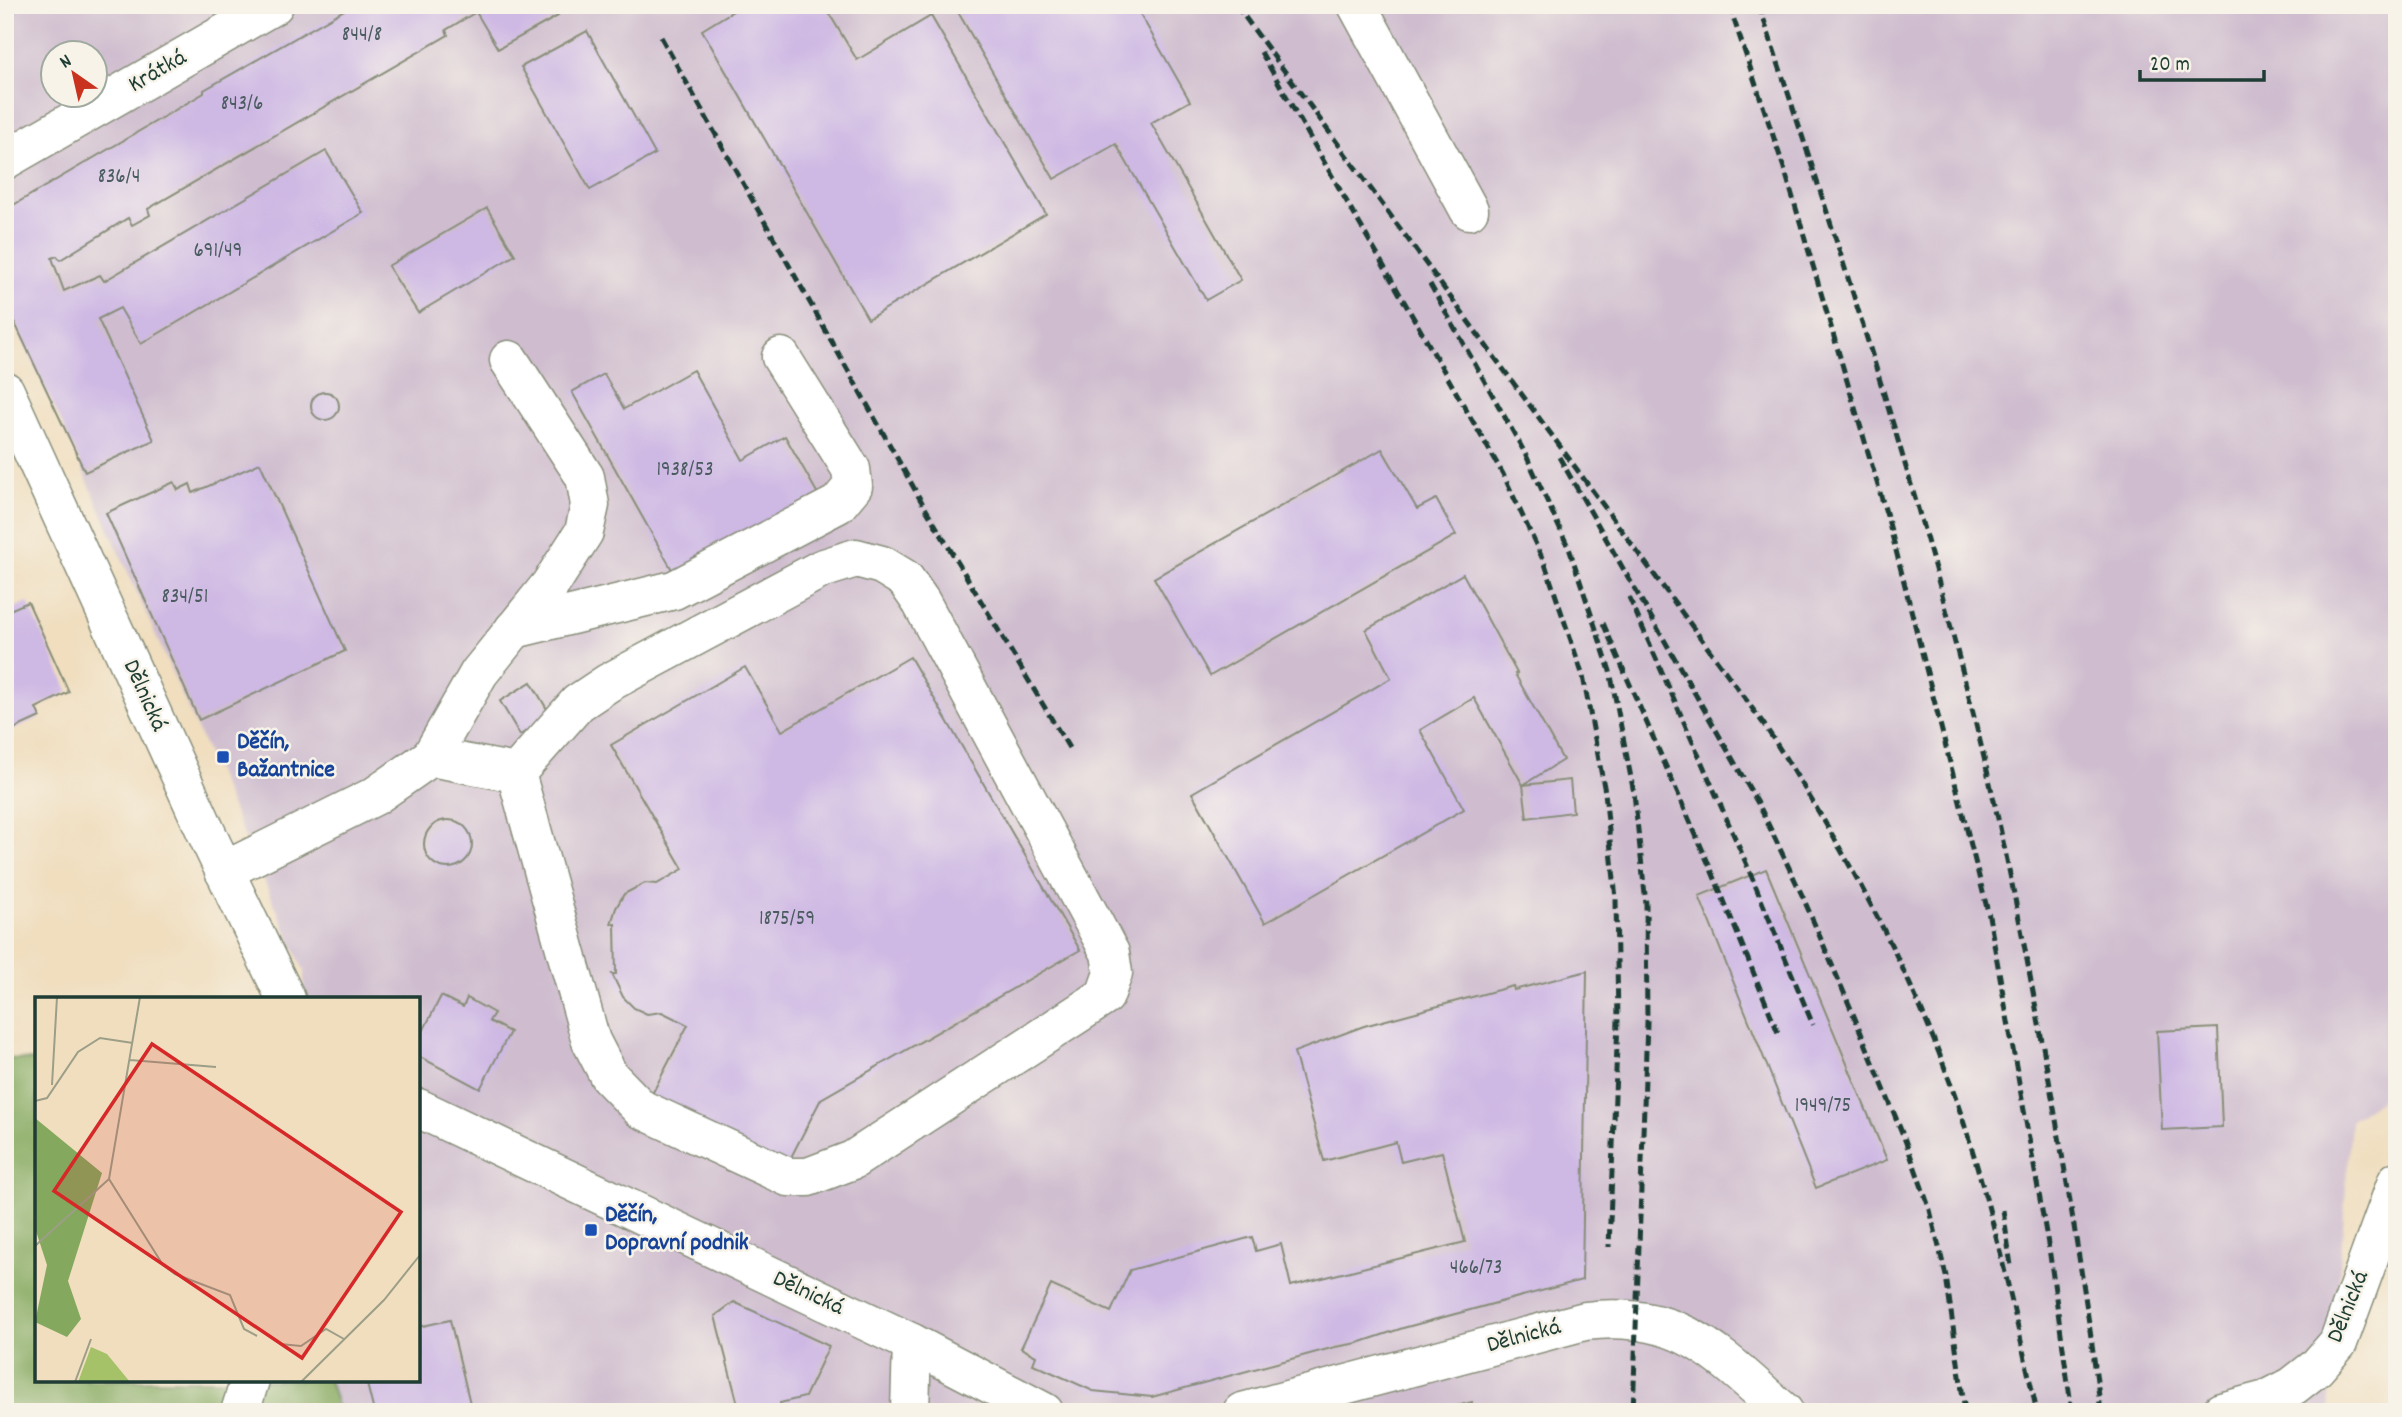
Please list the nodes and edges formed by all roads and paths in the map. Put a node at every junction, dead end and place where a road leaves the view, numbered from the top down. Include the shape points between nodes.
1 (274, 5) edge
2 (1357, 5) edge
3 (5, 160) edge
4 (1469, 210) dead end
5 (781, 357) dead end
6 (509, 359) dead end
7 (5, 391) edge
8 (514, 629) junction
9 (431, 757) junction
10 (516, 773) junction
11 (224, 871) junction
12 (285, 997) edge
13 (420, 1109) edge
14 (2397, 1181) edge
15 (912, 1343) junction
16 (249, 1382) edge
17 (240, 1412) edge
18 (910, 1412) edge
19 (1044, 1412) edge
20 (1242, 1412) edge
21 (1784, 1412) edge
22 (2221, 1412) edge

1 - 3 street, Krátká
2 - 4 street
5 - 8 street via 852,469 853,486 838,504 674,590
6 - 8 street via 584,477 590,505 584,532
7 - 11 street, Dělnická
8 - 9 street via 479,673
9 - 10 street
9 - 11 street via 375,796
10 - 10 street via 591,1041 609,1076 641,1109 788,1177 808,1177 853,1160 1105,996 1113,973 1110,953 921,603 905,579 882,565 856,558 821,569 608,683 578,703
11 - 12 street, Dělnická
13 - 15 street, Dělnická
14 - 22 street, Dělnická via 2338,1343 2293,1386 2266,1400
15 - 18 street
15 - 19 street, Dělnická
16 - 17 street
20 - 21 street, Dělnická via 1606,1318 1647,1321 1678,1330 1732,1366

